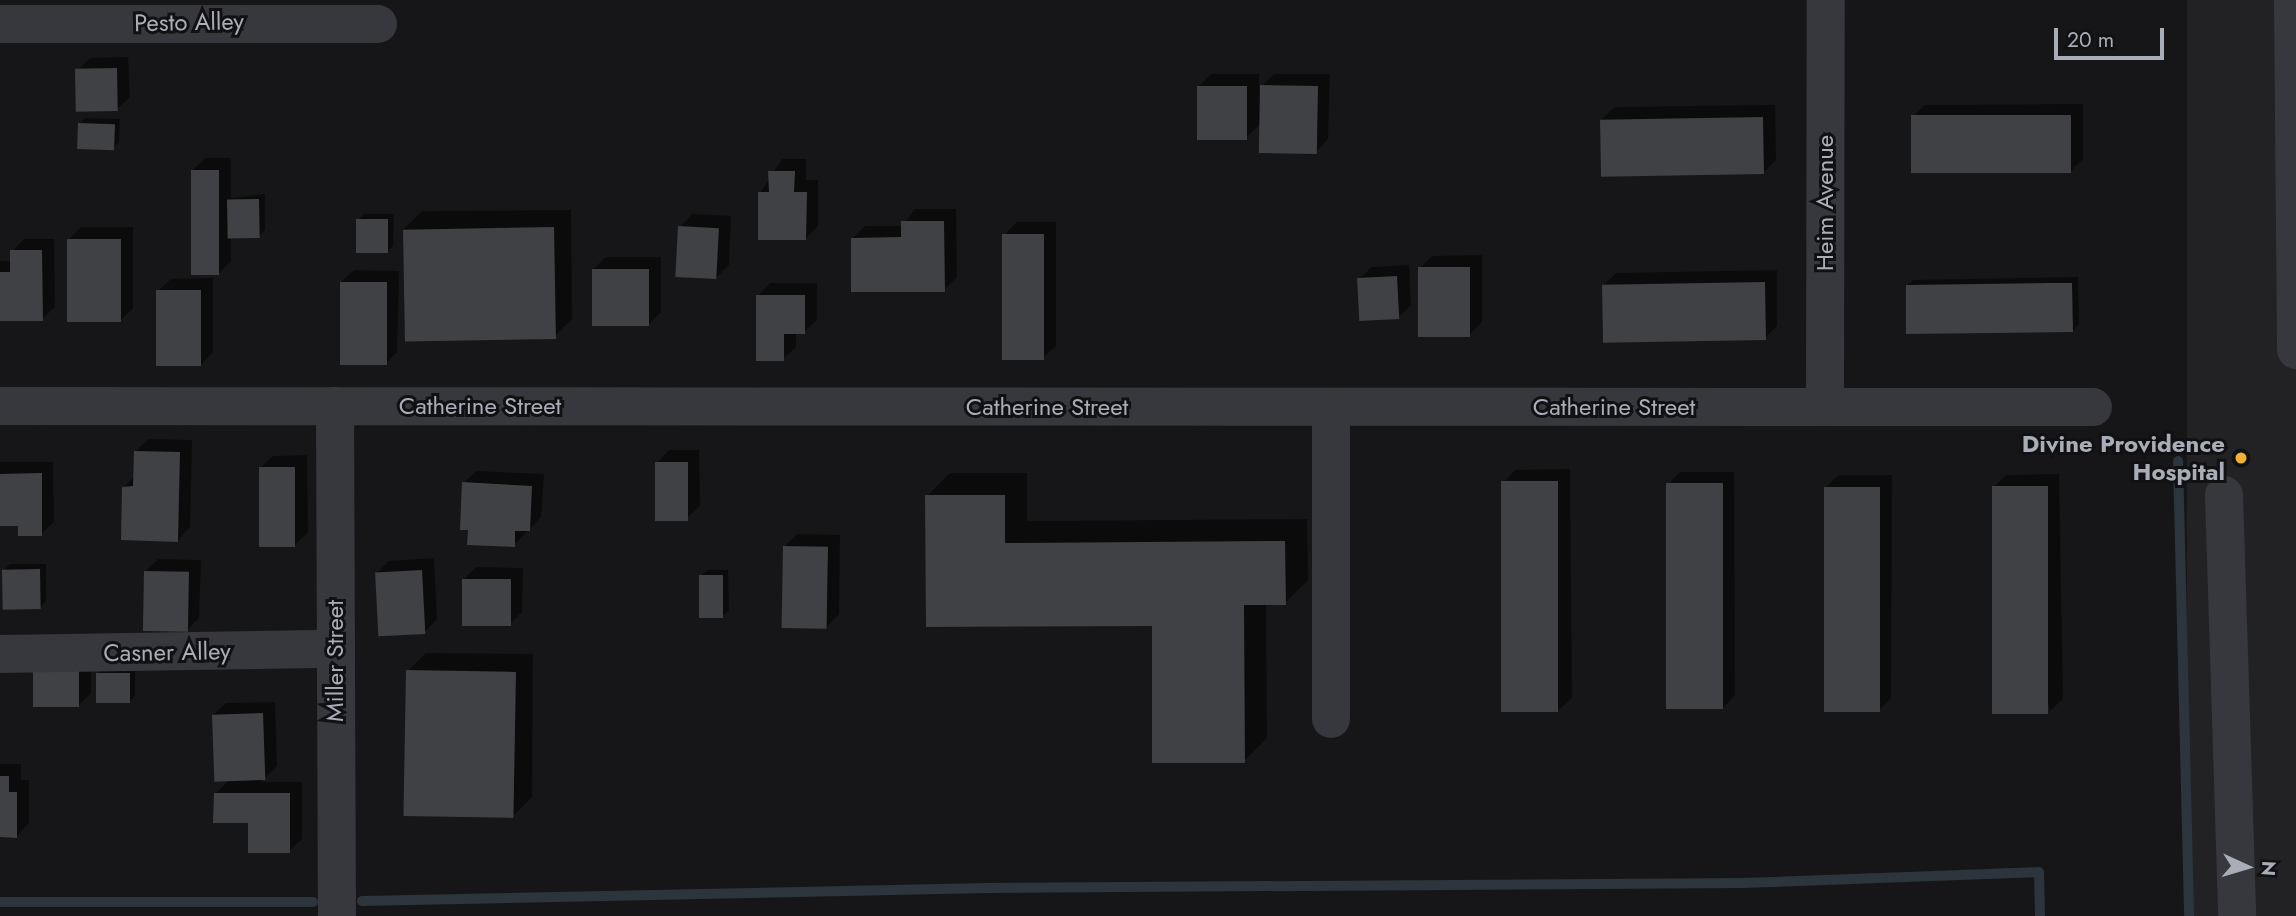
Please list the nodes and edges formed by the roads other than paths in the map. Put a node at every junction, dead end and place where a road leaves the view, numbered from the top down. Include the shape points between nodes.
1 (1826, 0) edge
2 (2293, 0) edge
3 (0, 24) edge
4 (378, 24) dead end
5 (2296, 350) edge
6 (0, 406) edge
7 (335, 406) junction
8 (1331, 407) junction
9 (1825, 407) junction
10 (2093, 407) dead end
11 (2224, 495) dead end
12 (334, 649) junction
13 (0, 654) edge
14 (1331, 719) dead end
15 (337, 916) edge
16 (2237, 916) edge

1 - 9 street, Heim Avenue
2 - 5 street
3 - 4 street, Pesto Alley
6 - 7 street, Catherine Street
7 - 8 street, Catherine Street
7 - 12 street, Miller Street
8 - 9 street, Catherine Street
8 - 14 street
9 - 10 street, Catherine Street
11 - 16 street
12 - 13 street, Casner Alley
12 - 15 street, Miller Street

